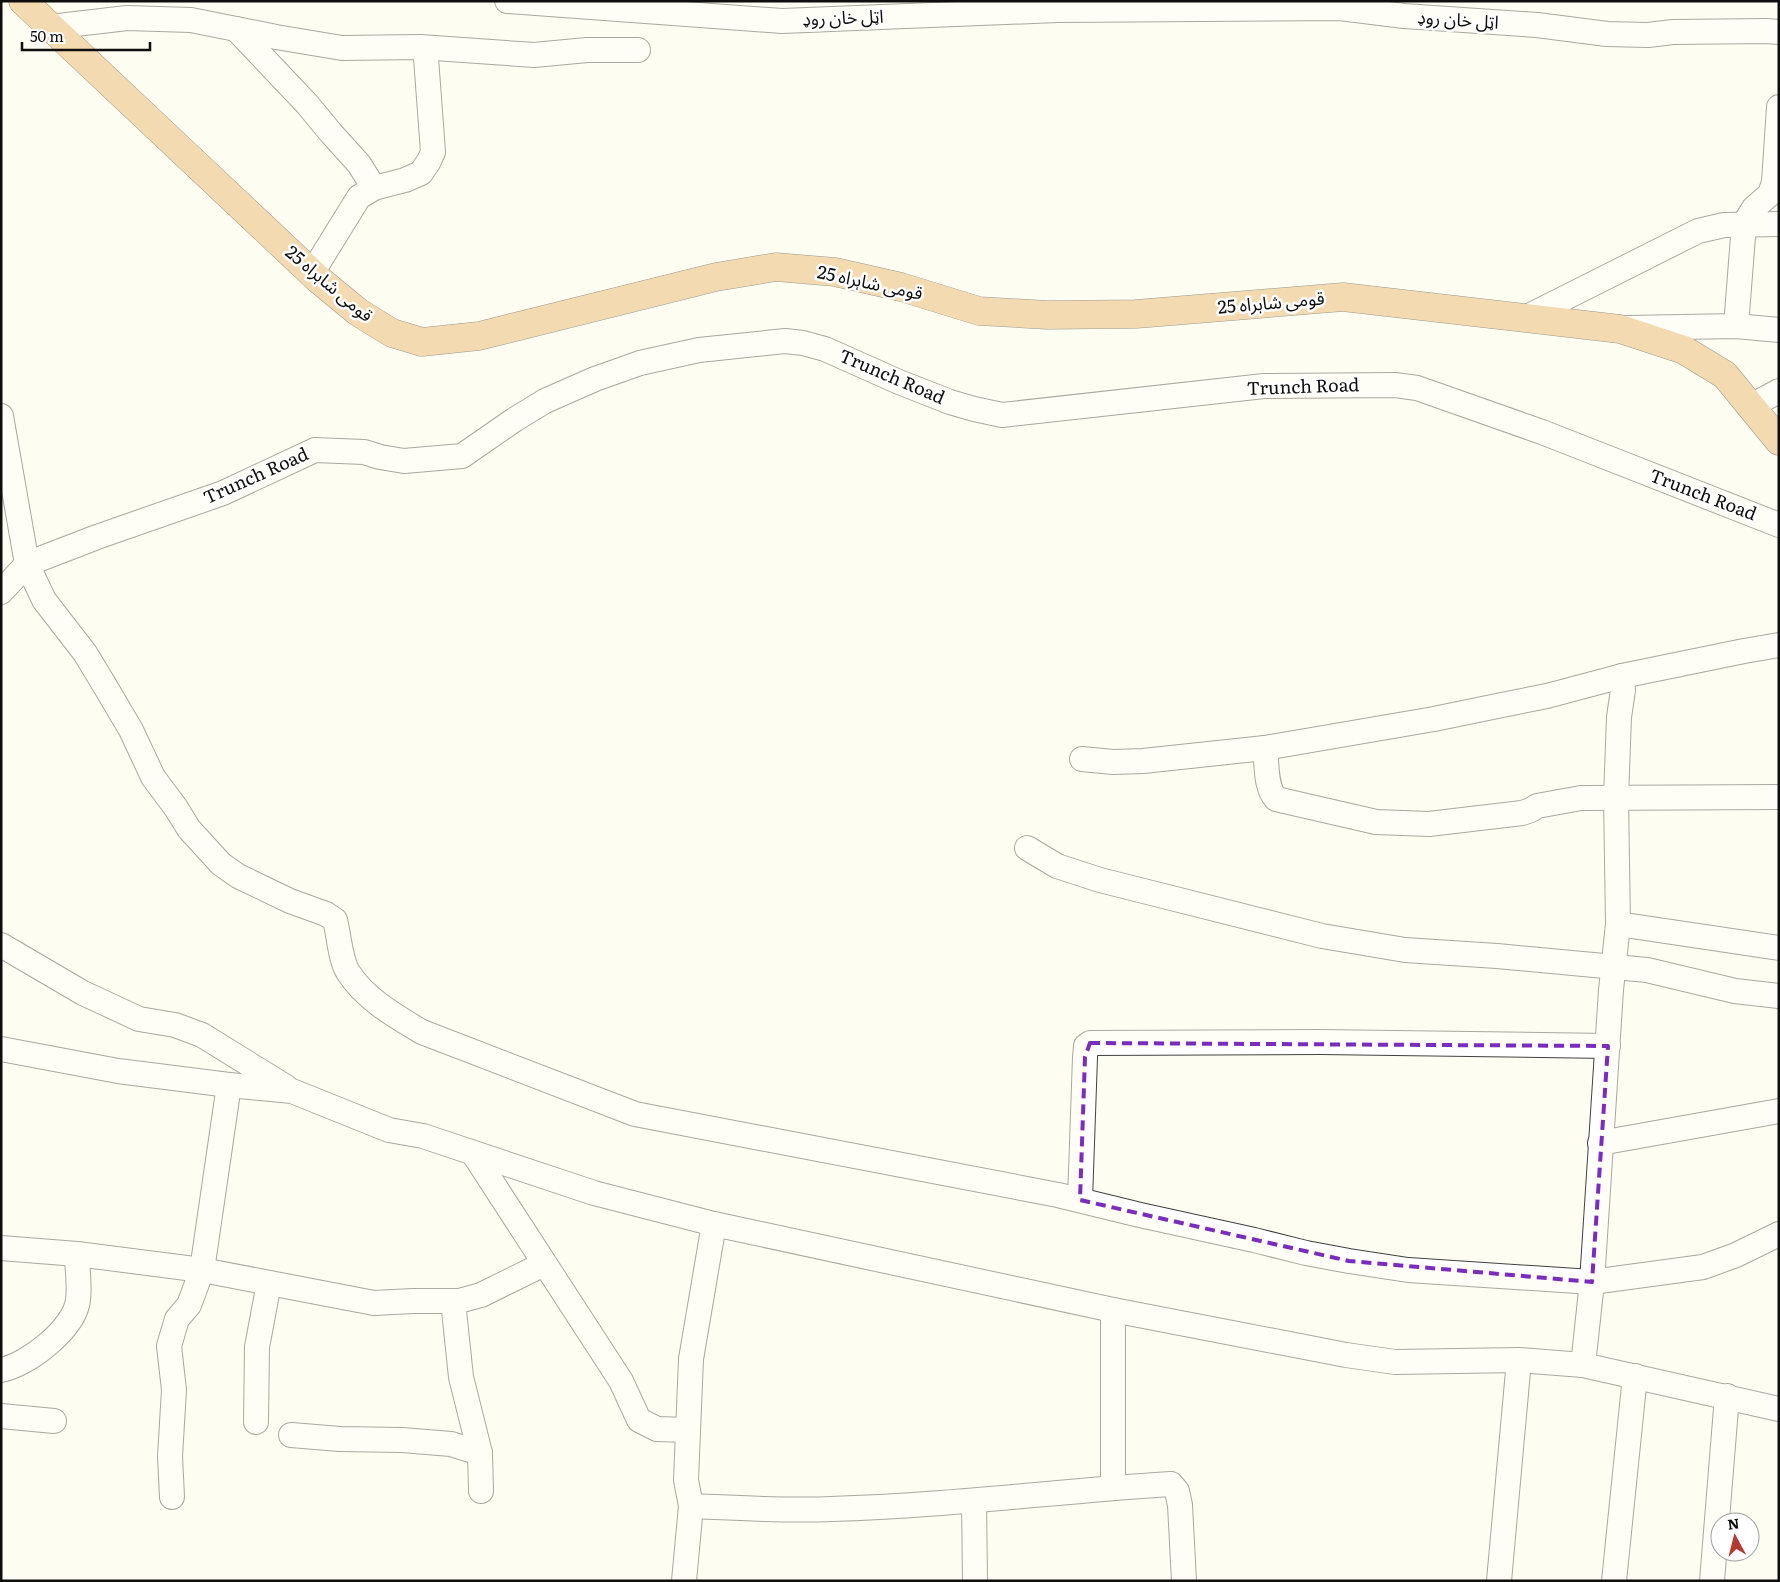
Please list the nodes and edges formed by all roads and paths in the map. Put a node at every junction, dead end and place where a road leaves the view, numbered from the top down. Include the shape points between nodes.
1 (23, 1) edge
2 (507, 1) edge
3 (1349, 5) edge
4 (1057, 6) edge
5 (193, 10) edge
6 (1497, 12) edge
7 (50, 26) junction
8 (236, 29) junction
9 (1779, 32) edge
10 (428, 48) junction
11 (638, 50) dead end
12 (1779, 107) edge
13 (374, 188) junction
14 (1744, 224) junction
15 (1779, 224) edge
16 (312, 273) junction
17 (1525, 318) junction
18 (1736, 326) junction
19 (1620, 329) junction
20 (1779, 330) edge
21 (1779, 391) edge
22 (1751, 406) junction
23 (1, 416) edge
24 (1779, 441) edge
25 (1779, 525) edge
26 (27, 564) junction
27 (4, 584) edge
28 (1779, 645) edge
29 (1622, 676) junction
30 (1265, 748) junction
31 (1082, 759) dead end
32 (1779, 797) edge
33 (1616, 798) junction
34 (1027, 848) dead end
35 (1618, 924) junction
36 (1, 945) edge
37 (1779, 948) edge
38 (1614, 966) junction
39 (1779, 996) edge
40 (1608, 1046) junction
41 (1, 1050) edge
42 (229, 1085) junction
43 (292, 1091) junction
44 (1779, 1111) edge
45 (1600, 1143) junction
46 (473, 1153) junction
47 (1080, 1200) junction
48 (714, 1224) junction
49 (1779, 1234) edge
50 (1, 1248) edge
51 (77, 1254) junction
52 (544, 1264) junction
53 (202, 1270) junction
54 (1592, 1282) junction
55 (269, 1283) junction
56 (452, 1301) junction
57 (1113, 1310) junction
58 (1519, 1360) junction
59 (1583, 1365) junction
60 (1, 1370) edge
61 (1634, 1376) junction
62 (1728, 1396) junction
63 (1779, 1409) edge
64 (1, 1416) edge
65 (54, 1421) dead end
66 (256, 1422) dead end
67 (688, 1430) junction
68 (291, 1435) dead end
69 (480, 1453) junction
70 (1112, 1488) junction
71 (481, 1491) dead end
72 (172, 1497) dead end
73 (974, 1501) junction
74 (691, 1506) junction
75 (684, 1581) edge
76 (974, 1581) edge
77 (1184, 1581) edge
78 (1499, 1581) edge
79 (1614, 1581) edge
80 (1712, 1581) edge

1 - 7 highway, قومی شاہراہ 25
2 - 4 street, اټل خان روډ via 782,21
3 - 4 street, اټل خان روډ
3 - 6 street, اټل خان روډ via 1404,16
5 - 7 street
5 - 8 street
6 - 9 street, اټل خان روډ via 1537,25 1607,34
7 - 16 highway, قومی شاہراہ 25
8 - 10 street via 342,48
8 - 13 street via 307,104 359,164
10 - 11 street via 534,55
10 - 13 street via 433,152 421,173
12 - 14 street via 1774,182 1770,194 1754,208
13 - 16 street via 352,207
14 - 15 street
14 - 17 street via 1698,231
14 - 18 street
16 - 17 highway, قومی شاہراہ 25 via 358,312 392,333 422,342 479,336 716,277 776,267 835,272 979,311 1048,315 1136,314 1343,297
17 - 19 highway, قومی شاہراہ 25
18 - 19 street
18 - 20 street
19 - 22 highway, قومی شاہراہ 25 via 1684,350 1724,375
21 - 22 street
22 - 24 highway, قومی شاہراہ 25
23 - 26 street
25 - 26 street, Trunch Road via 1534,429 1417,388 1395,385 1264,386 1002,415 950,402 825,349 785,341 699,350 640,363 595,379 545,401 462,456 404,461 364,452 315,450 223,493
26 - 27 street
26 - 47 street via 44,600 95,668 131,730 153,777 190,829 222,864 238,876 335,920 348,972 375,1002 396,1017 422,1032 635,1114
28 - 29 street
29 - 30 street via 1547,696
29 - 33 street
30 - 31 street via 1143,762
30 - 33 street via 1269,786 1276,799 1376,822 1428,824 1522,813 1537,806 1582,798
32 - 33 street
33 - 35 street
34 - 38 street via 1057,866 1100,880 1322,936 1405,950
35 - 37 street
35 - 38 street
36 - 43 street via 83,993 139,1019 202,1035
38 - 39 street via 1656,972 1735,992
38 - 40 street
40 - 45 street
40 - 47 street via 1090,1043 1084,1057
41 - 42 street via 118,1071
42 - 43 street
42 - 53 street
43 - 46 street via 388,1130 423,1136
44 - 45 street
45 - 54 street
46 - 48 street via 594,1193
46 - 52 street
47 - 54 street via 1306,1254 1349,1261 1408,1270
48 - 57 street
48 - 67 street via 692,1359
49 - 54 street via 1736,1256 1704,1267
50 - 51 street
51 - 53 street
51 - 60 street via 78,1301 67,1324 48,1346
52 - 56 street via 481,1296
52 - 67 street via 621,1381 639,1420 657,1429
53 - 55 street
53 - 72 street via 189,1305 177,1319 169,1346 174,1390 170,1456
54 - 59 street
55 - 56 street via 368,1302
55 - 66 street via 257,1347
56 - 69 street via 461,1376
57 - 58 street via 1346,1356 1395,1362
57 - 70 street
58 - 59 street
58 - 78 street
59 - 61 street
61 - 62 street
61 - 79 street
62 - 63 street
62 - 80 street
64 - 65 street
67 - 74 street via 686,1480
68 - 69 street via 451,1444
69 - 71 street
70 - 73 street
70 - 77 street via 1172,1484 1178,1491
73 - 74 street via 831,1510
73 - 76 street
74 - 75 street

